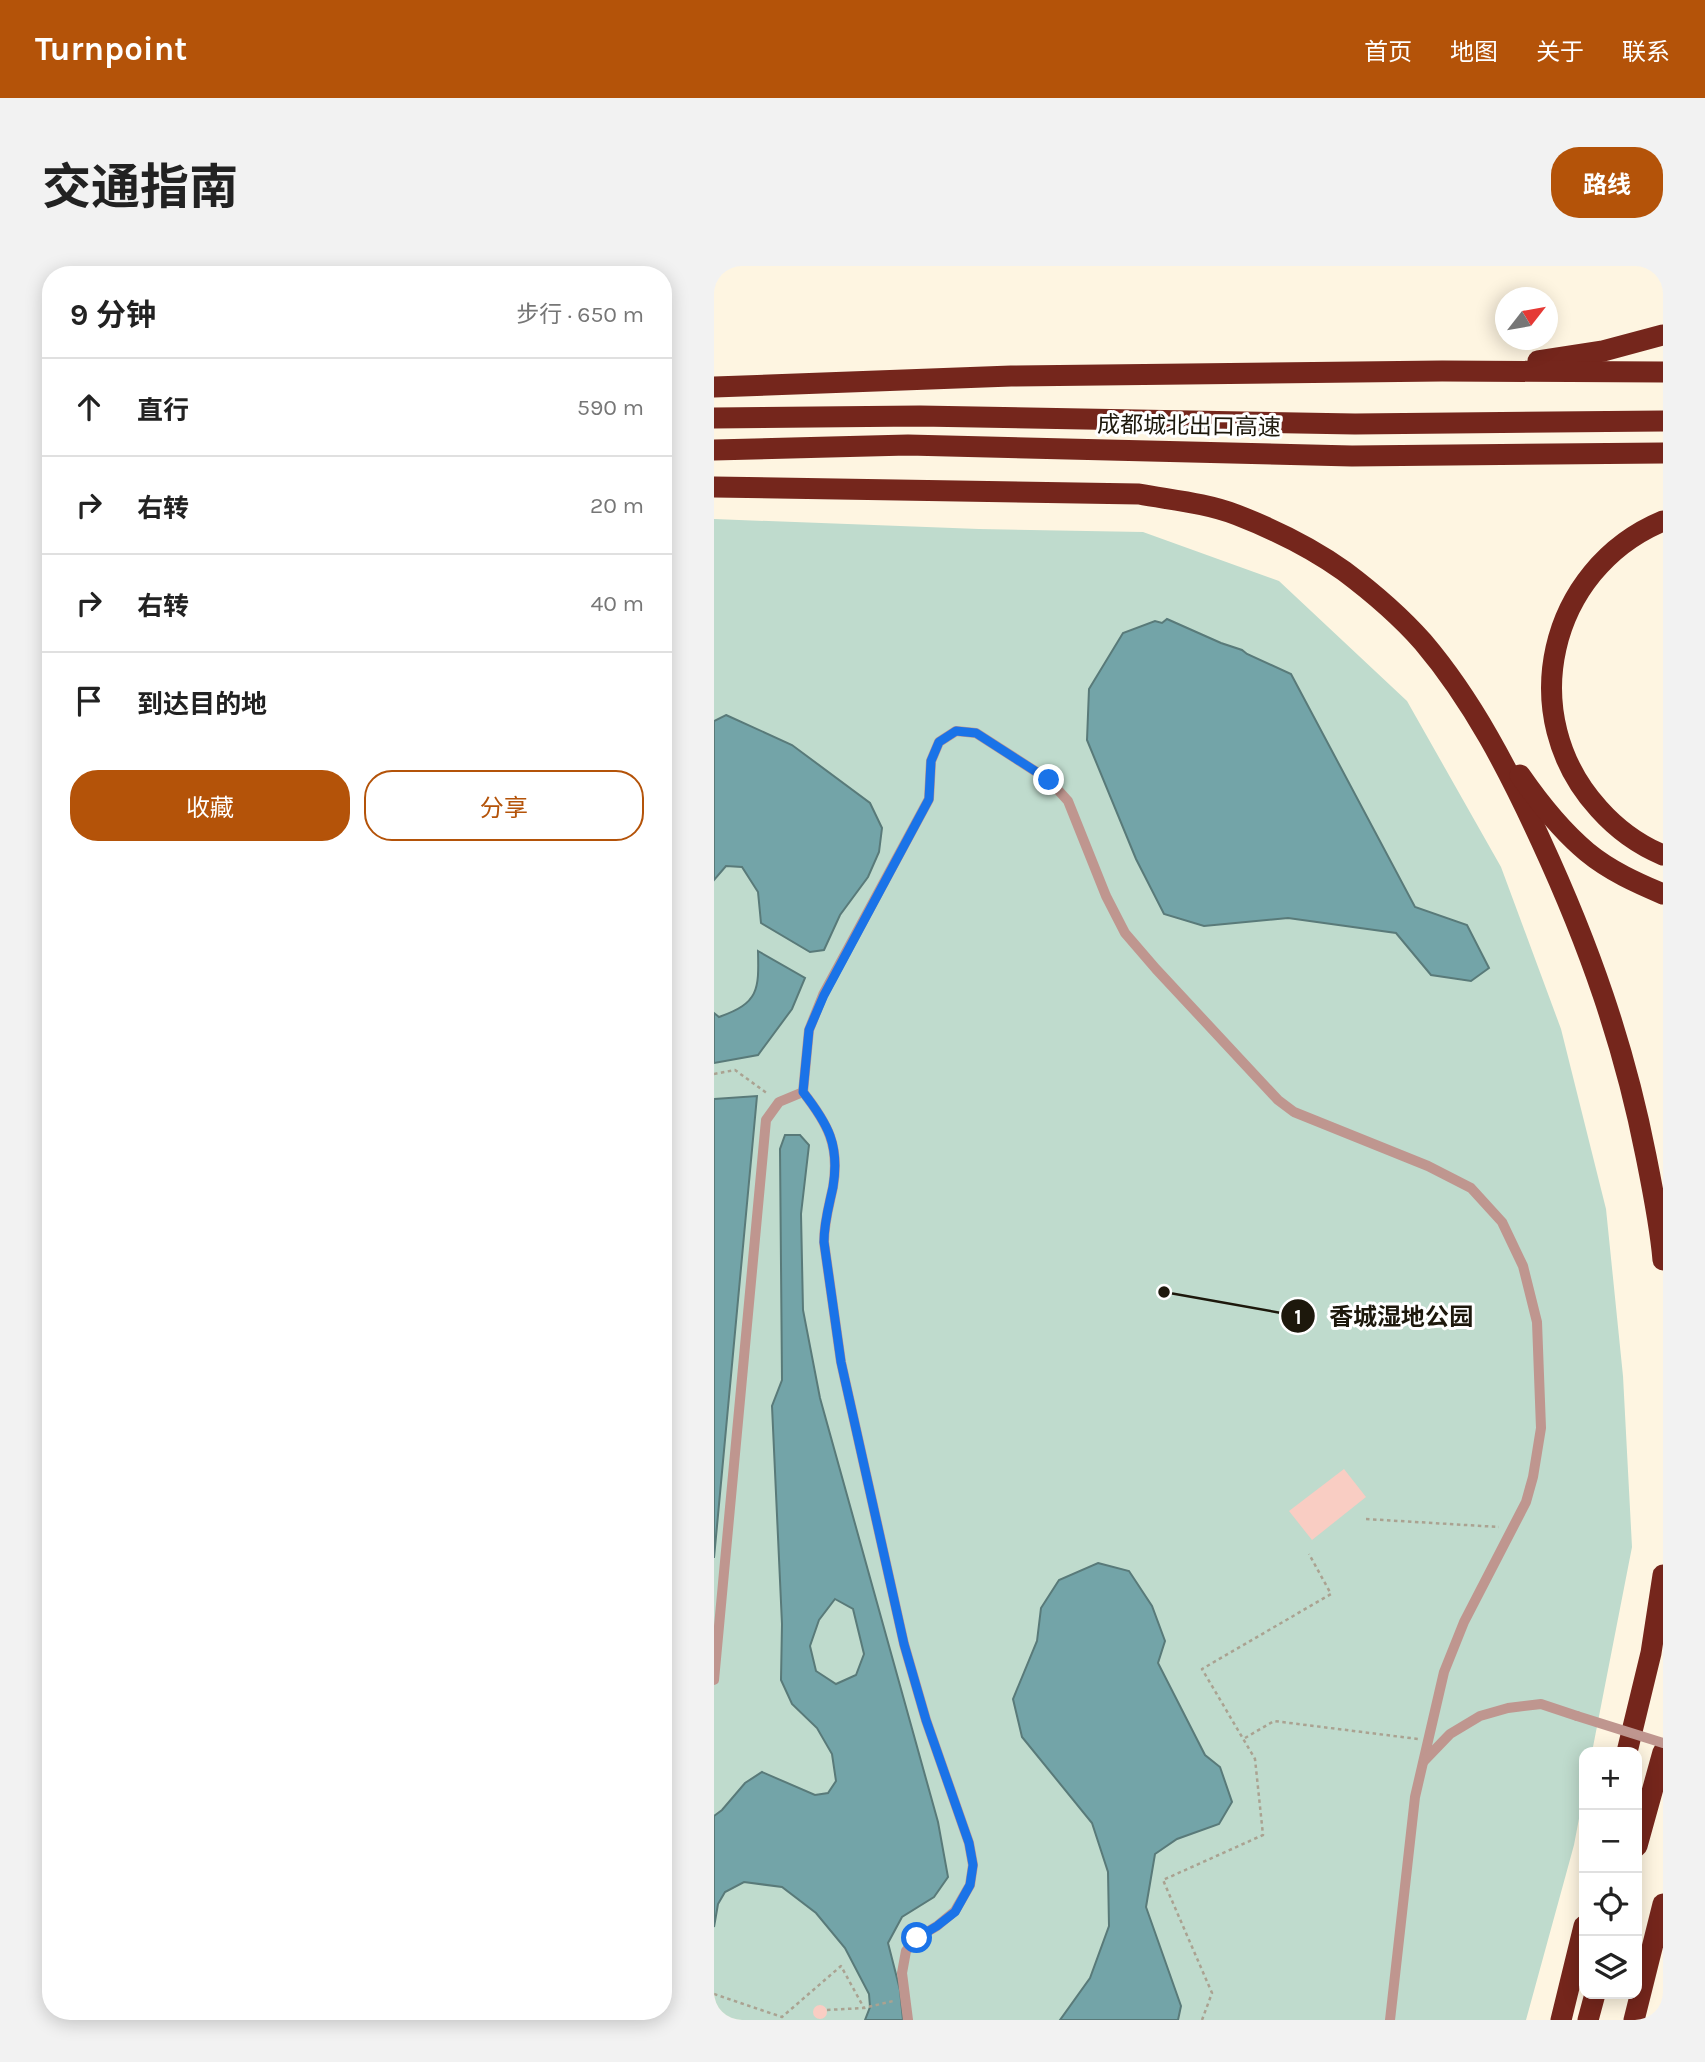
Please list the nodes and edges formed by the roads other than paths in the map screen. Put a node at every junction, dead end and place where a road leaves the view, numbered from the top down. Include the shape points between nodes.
1 (1663, 335) edge
2 (1442, 371) junction
3 (1663, 372) edge
4 (714, 387) edge
5 (714, 418) edge
6 (1663, 421) edge
7 (714, 450) edge
8 (1663, 453) edge
9 (714, 487) edge
10 (1663, 521) edge
11 (1479, 720) junction
12 (1663, 855) edge
13 (1663, 894) edge
14 (803, 1092) junction
15 (1663, 1261) edge
16 (1663, 1575) edge
17 (714, 1680) edge
18 (1663, 1743) edge
19 (1628, 1747) edge
20 (1663, 1752) edge
21 (1422, 1763) junction
22 (1642, 1828) edge
23 (1663, 1903) edge
24 (1582, 1936) edge
25 (1594, 1999) edge
26 (908, 2020) edge
27 (1391, 2020) edge
28 (1561, 2020) edge
29 (1588, 2020) edge
30 (1634, 2020) edge

1 - 2 highway via 1603,351
2 - 3 highway
2 - 4 highway via 1011,376
5 - 6 highway, 成都城北出口高速 via 920,416 1355,424
7 - 8 highway, 成都城北出口高速 via 908,445 1352,456
9 - 11 highway via 1139,494 1235,515 1310,549 1364,587 1423,642
10 - 12 highway via 1619,546 1576,594 1555,652 1552,686 1553,718 1573,774 1607,817
11 - 13 highway via 1552,816 1587,852
11 - 15 highway via 1545,851 1608,1006 1643,1138
14 - 17 street via 779,1102 766,1120
14 - 21 street via 809,1030 929,799 931,761 939,742 956,731 976,733 1049,780 1068,802 1125,933 1278,1100 1294,1112 1471,1188 1502,1222 1523,1265 1537,1322 1541,1428 1526,1502 1464,1622 1444,1672
14 - 26 street via 830,1132 835,1152 824,1242 841,1362 904,1644 973,1865 970,1885 955,1912 906,1951 902,1973
16 - 19 highway via 1651,1653
18 - 21 street, bridge via 1541,1704 1480,1716 1450,1734
20 - 22 highway
21 - 27 street
23 - 30 highway
24 - 28 highway
25 - 29 highway

